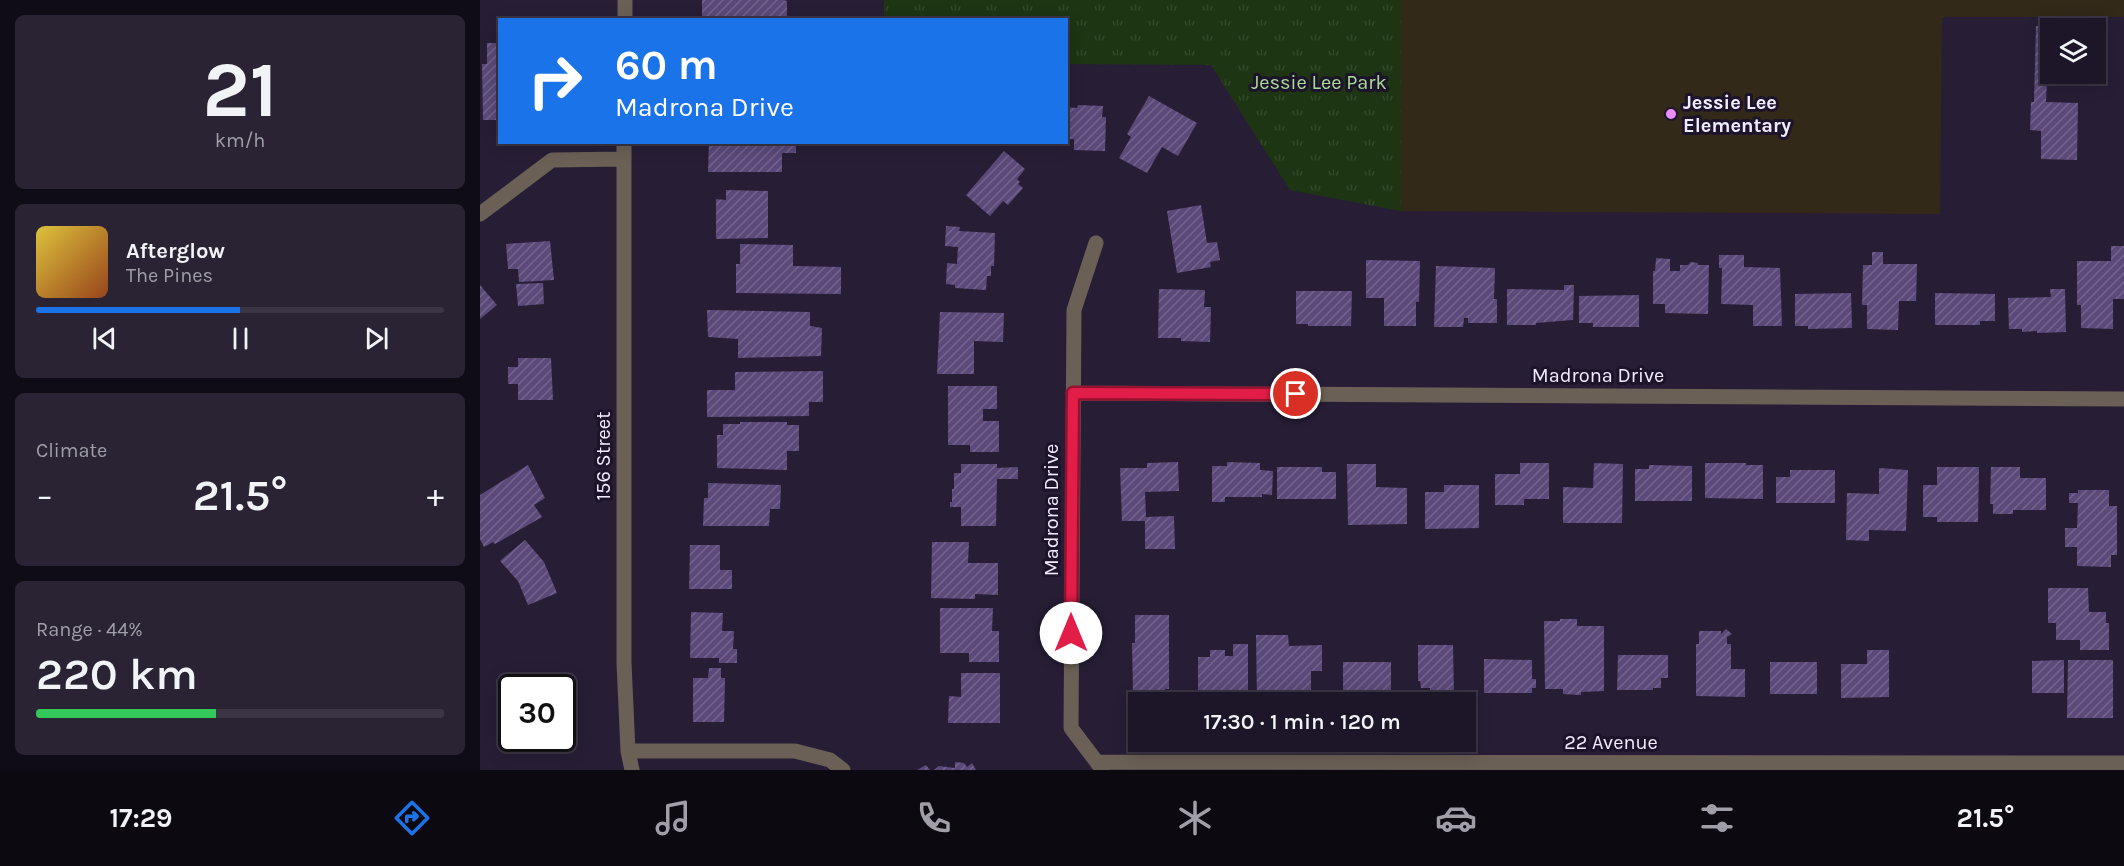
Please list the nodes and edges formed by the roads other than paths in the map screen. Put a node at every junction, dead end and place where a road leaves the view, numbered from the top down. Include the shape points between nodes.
1 (625, 0) edge
2 (625, 18) edge
3 (624, 144) edge
4 (624, 159) junction
5 (480, 214) edge
6 (1096, 243) dead end
7 (1073, 393) junction
8 (2124, 399) edge
9 (628, 751) junction
10 (2124, 763) edge
11 (1100, 766) edge
12 (1812, 767) edge
13 (632, 770) edge
14 (843, 770) edge

1 - 2 street
3 - 4 street, 156 Street
4 - 5 street via 552,160
4 - 9 street, 156 Street via 624,663
6 - 7 street, Madrona Drive via 1074,310
7 - 8 street, Madrona Drive
7 - 11 street, Madrona Drive via 1071,728
9 - 13 street, 156 Street
9 - 14 street via 795,751 830,760
10 - 12 street, 22 Avenue
11 - 12 street, 22 Avenue

